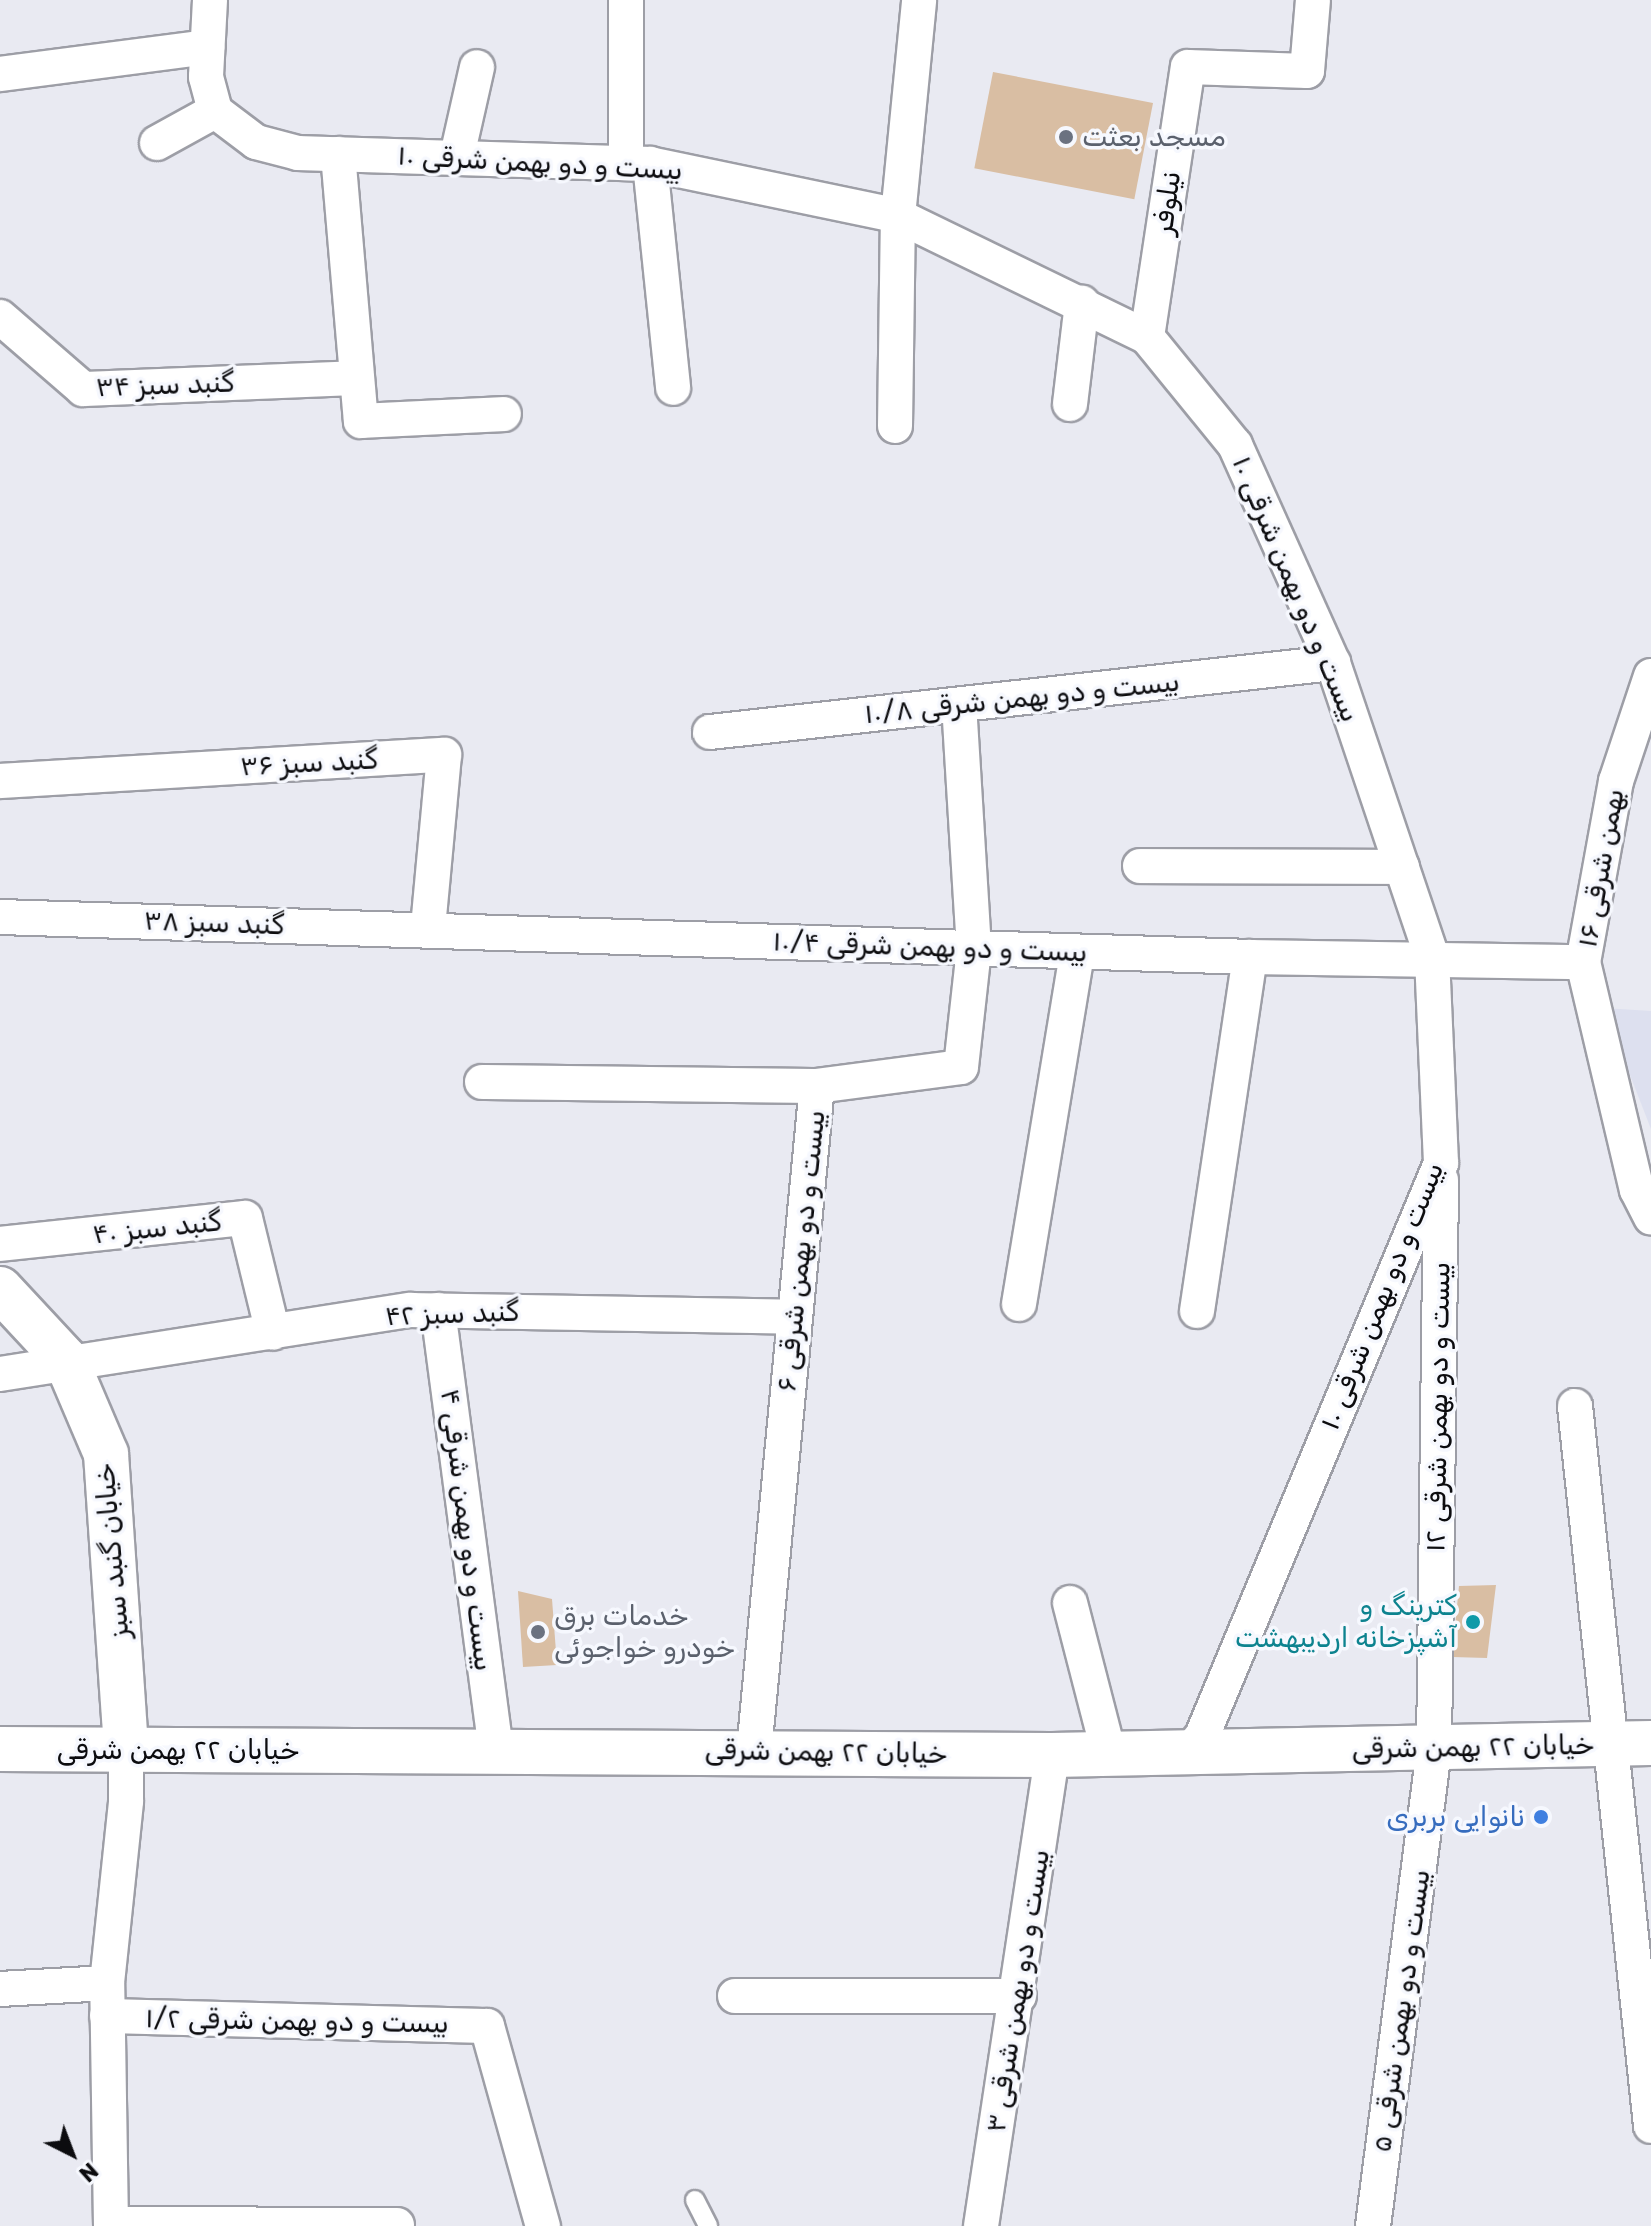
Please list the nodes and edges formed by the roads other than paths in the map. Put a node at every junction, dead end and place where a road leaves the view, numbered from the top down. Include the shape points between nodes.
1 (210, 0) edge
2 (626, 0) edge
3 (919, 0) edge
4 (1313, 0) edge
5 (207, 47) junction
6 (477, 67) dead end
7 (0, 74) edge
8 (215, 111) junction
9 (157, 143) dead end
10 (338, 154) junction
11 (457, 156) junction
12 (638, 164) junction
13 (898, 216) junction
14 (1082, 303) junction
15 (0, 317) edge
16 (1147, 337) junction
17 (356, 378) junction
18 (673, 388) dead end
19 (1070, 404) dead end
20 (504, 414) dead end
21 (895, 426) dead end
22 (1333, 663) junction
23 (1651, 676) edge
24 (959, 705) junction
25 (710, 732) dead end
26 (0, 781) edge
27 (1140, 866) dead end
28 (1402, 867) junction
29 (0, 917) edge
30 (428, 929) junction
31 (974, 949) junction
32 (1077, 952) junction
33 (1250, 957) junction
34 (1432, 957) junction
35 (1583, 962) junction
36 (482, 1082) dead end
37 (817, 1086) junction
38 (1441, 1163) junction
39 (1646, 1199) edge
40 (0, 1244) edge
41 (0, 1289) edge
42 (1019, 1304) dead end
43 (438, 1310) junction
44 (1197, 1311) dead end
45 (793, 1317) junction
46 (273, 1333) junction
47 (66, 1360) junction
48 (0, 1374) edge
49 (1575, 1406) dead end
50 (1070, 1603) dead end
51 (1632, 1743) edge
52 (1434, 1748) junction
53 (0, 1749) edge
54 (126, 1750) junction
55 (496, 1751) junction
56 (754, 1751) junction
57 (1188, 1753) junction
58 (1109, 1754) junction
59 (1052, 1755) junction
60 (0, 1989) edge
61 (735, 1996) dead end
62 (1019, 1996) junction
63 (107, 2000) junction
64 (1651, 2126) edge
65 (695, 2200) dead end
66 (111, 2225) edge
67 (248, 2225) edge
68 (397, 2225) edge
69 (543, 2226) edge
70 (708, 2226) edge
71 (981, 2226) edge
72 (1373, 2226) edge

1 - 5 street
2 - 12 street
3 - 13 street
4 - 16 street, نیلوفر via 1307,71 1188,67
5 - 7 street
5 - 8 street via 206,77
6 - 11 street
8 - 9 street
8 - 10 street, بیست و دو بهمن شرقی ۱۰ via 256,142 298,153
10 - 11 street, بیست و دو بهمن شرقی ۱۰
10 - 17 street
11 - 12 street, بیست و دو بهمن شرقی ۱۰
12 - 13 street, بیست و دو بهمن شرقی ۱۰
12 - 18 street
13 - 14 street, بیست و دو بهمن شرقی ۱۰
13 - 21 street
14 - 16 street, بیست و دو بهمن شرقی ۱۰
14 - 19 street
15 - 17 street, گنبد سبز ۳۴ via 83,389
16 - 22 street, بیست و دو بهمن شرقی ۱۰ via 1235,445
17 - 20 street via 361,421
22 - 24 street, بیست و دو بهمن شرقی ۱۰/۸
22 - 28 street, بیست و دو بهمن شرقی ۱۰
23 - 35 street, بهمن شرقی ۱۶ via 1616,781
24 - 25 street, بیست و دو بهمن شرقی ۱۰/۸
24 - 31 street
26 - 30 street, گنبد سبز ۳۶ via 444,755
27 - 28 street
28 - 34 street, بیست و دو بهمن شرقی ۱۰
29 - 30 street, گنبد سبز ۳۸
30 - 31 street, بیست و دو بهمن شرقی ۱۰/۴
31 - 32 street, بیست و دو بهمن شرقی ۱۰/۴
31 - 37 street via 961,1067
32 - 33 street, بیست و دو بهمن شرقی ۱۰/۴
32 - 42 street
33 - 34 street, بیست و دو بهمن شرقی ۱۰/۴
33 - 44 street
34 - 35 street, بهمن شرقی ۱۶
34 - 38 street, بیست و دو بهمن شرقی ۱۰
35 - 39 street
36 - 37 street, بیست و دو بهمن شرقی ۶
37 - 45 street, بیست و دو بهمن شرقی ۶
38 - 52 street, بیست و دو بهمن شرقی ۱۲
38 - 57 street, بیست و دو بهمن شرقی ۱۰ via 1202,1736
40 - 46 street, گنبد سبز ۴۰ via 245,1218
41 - 47 main road, خیابان گنبد سبز
43 - 45 street, گنبد سبز ۴۲
43 - 46 street, گنبد سبز ۴۲
43 - 55 street, بیست و دو بهمن شرقی ۴
45 - 56 street, بیست و دو بهمن شرقی ۶
46 - 47 street, گنبد سبز ۴۲
47 - 48 street, گنبد سبز ۴۲
47 - 54 main road, خیابان گنبد سبز via 106,1454
49 - 51 street
50 - 58 street
51 - 52 main road, خیابان ۲۲ بهمن شرقی
51 - 64 street
52 - 57 main road, خیابان ۲۲ بهمن شرقی
52 - 72 street, بیست و دو بهمن شرقی ۵
53 - 54 main road, خیابان ۲۲ بهمن شرقی
54 - 55 main road, خیابان ۲۲ بهمن شرقی
54 - 63 street
55 - 56 main road, خیابان ۲۲ بهمن شرقی
56 - 59 main road, خیابان ۲۲ بهمن شرقی
57 - 58 main road, خیابان ۲۲ بهمن شرقی
58 - 59 main road, خیابان ۲۲ بهمن شرقی
59 - 62 street, بیست و دو بهمن شرقی ۳
60 - 63 street, بیست و دو بهمن شرقی ۱/۲
61 - 62 street
62 - 71 street, بیست و دو بهمن شرقی ۳
63 - 66 street
63 - 69 street, بیست و دو بهمن شرقی ۱/۲ via 487,2026
65 - 70 lane
66 - 67 street
67 - 68 street

